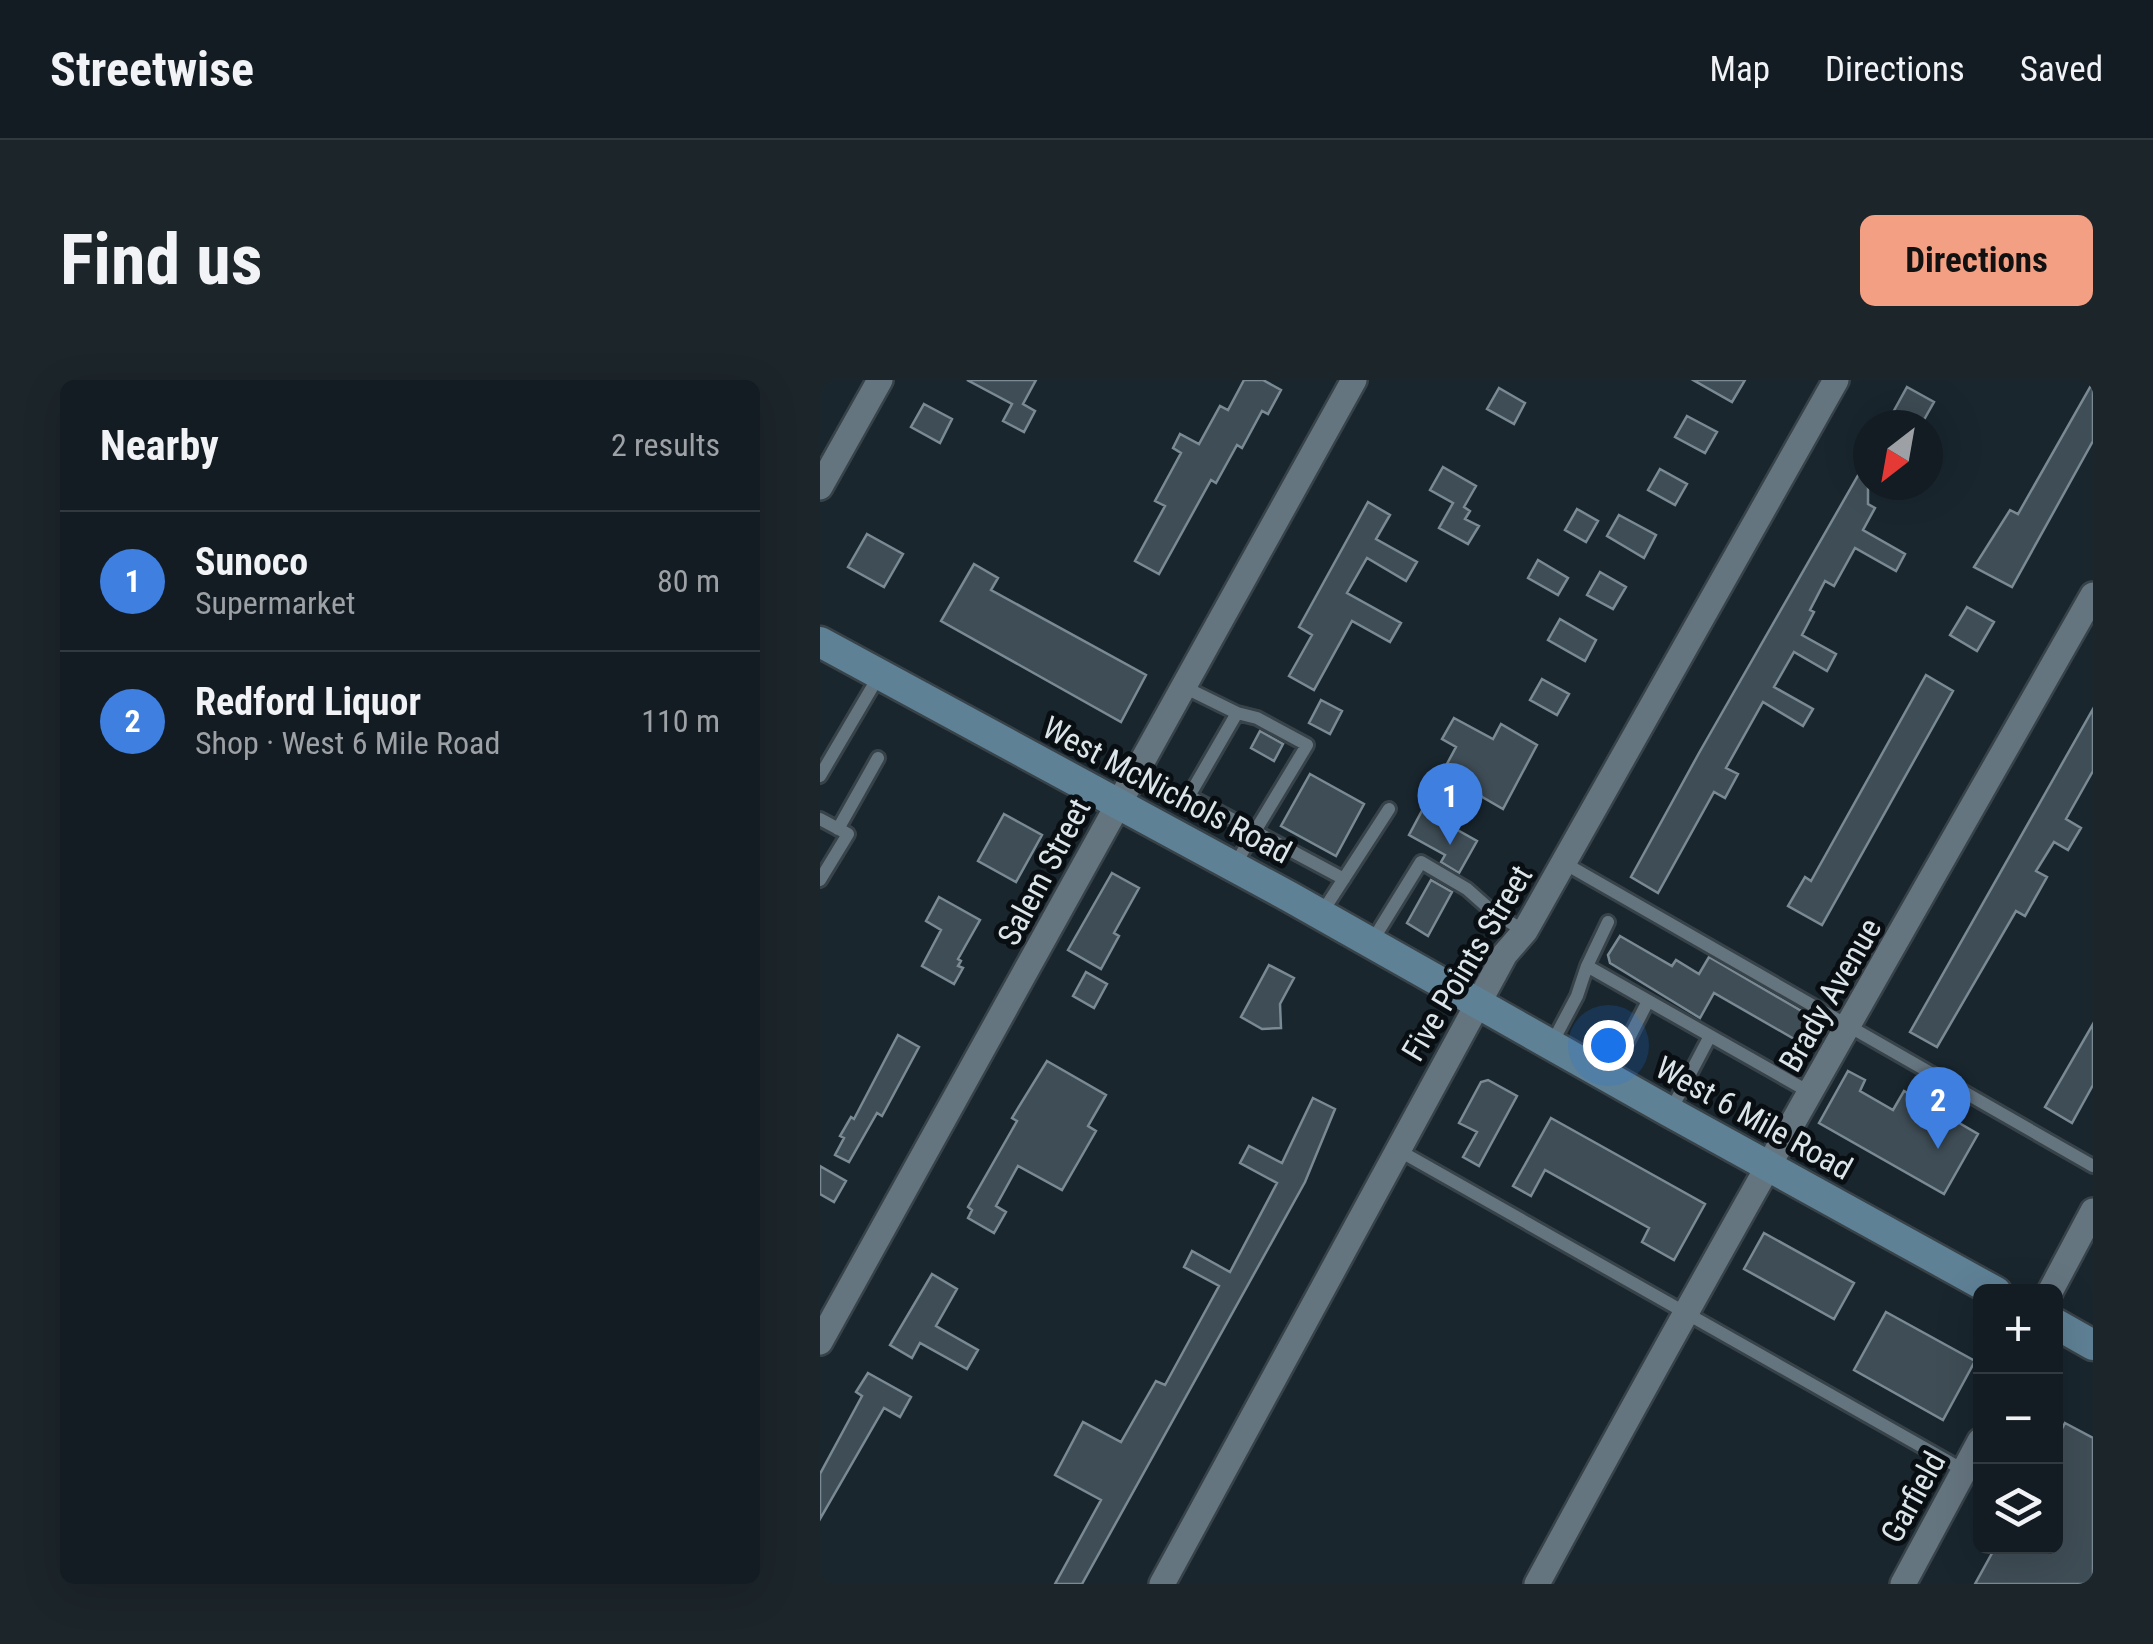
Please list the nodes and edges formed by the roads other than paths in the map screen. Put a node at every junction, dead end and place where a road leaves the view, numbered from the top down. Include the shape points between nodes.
1 (880, 380) edge
2 (1354, 380) edge
3 (1836, 380) edge
4 (820, 488) edge
5 (2093, 595) edge
6 (820, 642) edge
7 (880, 674) junction
8 (1182, 686) junction
9 (1237, 713) junction
10 (878, 758) dead end
11 (820, 776) edge
12 (1116, 805) junction
13 (1389, 809) dead end
14 (820, 820) edge
15 (838, 828) junction
16 (1256, 832) junction
17 (1564, 863) junction
18 (1234, 866) junction
19 (1344, 879) junction
20 (820, 880) edge
21 (1321, 914) junction
22 (1608, 922) dead end
23 (1526, 931) junction
24 (1371, 942) junction
25 (1587, 966) junction
26 (1648, 1001) junction
27 (1479, 1004) junction
28 (1850, 1026) junction
29 (1710, 1036) junction
30 (1551, 1044) junction
31 (1608, 1077) junction
32 (1811, 1093) junction
33 (1670, 1112) junction
34 (1398, 1150) junction
35 (1768, 1166) junction
36 (2093, 1166) edge
37 (2089, 1229) edge
38 (1982, 1284) edge
39 (2055, 1284) edge
40 (1684, 1313) junction
41 (2063, 1328) edge
42 (820, 1342) edge
43 (2093, 1345) edge
44 (1973, 1455) edge
45 (1964, 1471) junction
46 (1162, 1584) edge
47 (1537, 1584) edge
48 (1903, 1584) edge

1 - 4 street
2 - 8 street, Salem Street
3 - 17 street, Five Points Street
5 - 28 street, Brady Avenue
6 - 7 main road, West McNichols Road
7 - 11 lane
7 - 12 main road, West McNichols Road
8 - 9 lane
8 - 12 street, Salem Street
9 - 16 lane via 1189,796
9 - 16 lane via 1306,745
10 - 15 lane
12 - 18 main road, West McNichols Road
12 - 42 street, Salem Street
13 - 19 lane
14 - 15 lane
15 - 20 lane via 848,834
16 - 18 lane
16 - 19 lane
17 - 23 street, Five Points Street
17 - 28 lane
18 - 21 main road, West McNichols Road
19 - 21 lane
21 - 24 main road, West McNichols Road
22 - 25 lane
23 - 24 lane via 1421,862
23 - 27 street, Five Points Street via 1505,954
24 - 27 main road, West McNichols Road
25 - 26 lane
25 - 30 lane
26 - 29 lane
26 - 31 lane
27 - 30 main road, West 6 Mile Road
27 - 34 street, Five Points Street
28 - 32 street, Brady Avenue
28 - 36 lane
29 - 32 lane
29 - 33 lane
30 - 31 main road, West 6 Mile Road
31 - 33 main road, West 6 Mile Road
32 - 35 street, Brady Avenue
33 - 35 main road, West 6 Mile Road
34 - 40 lane
34 - 46 street, Five Points Street
35 - 38 main road, West 6 Mile Road
35 - 40 street, Brady Avenue
37 - 39 street
40 - 45 lane
40 - 47 street, Brady Avenue
41 - 43 main road
44 - 45 street, Garfield
45 - 48 street, Garfield

